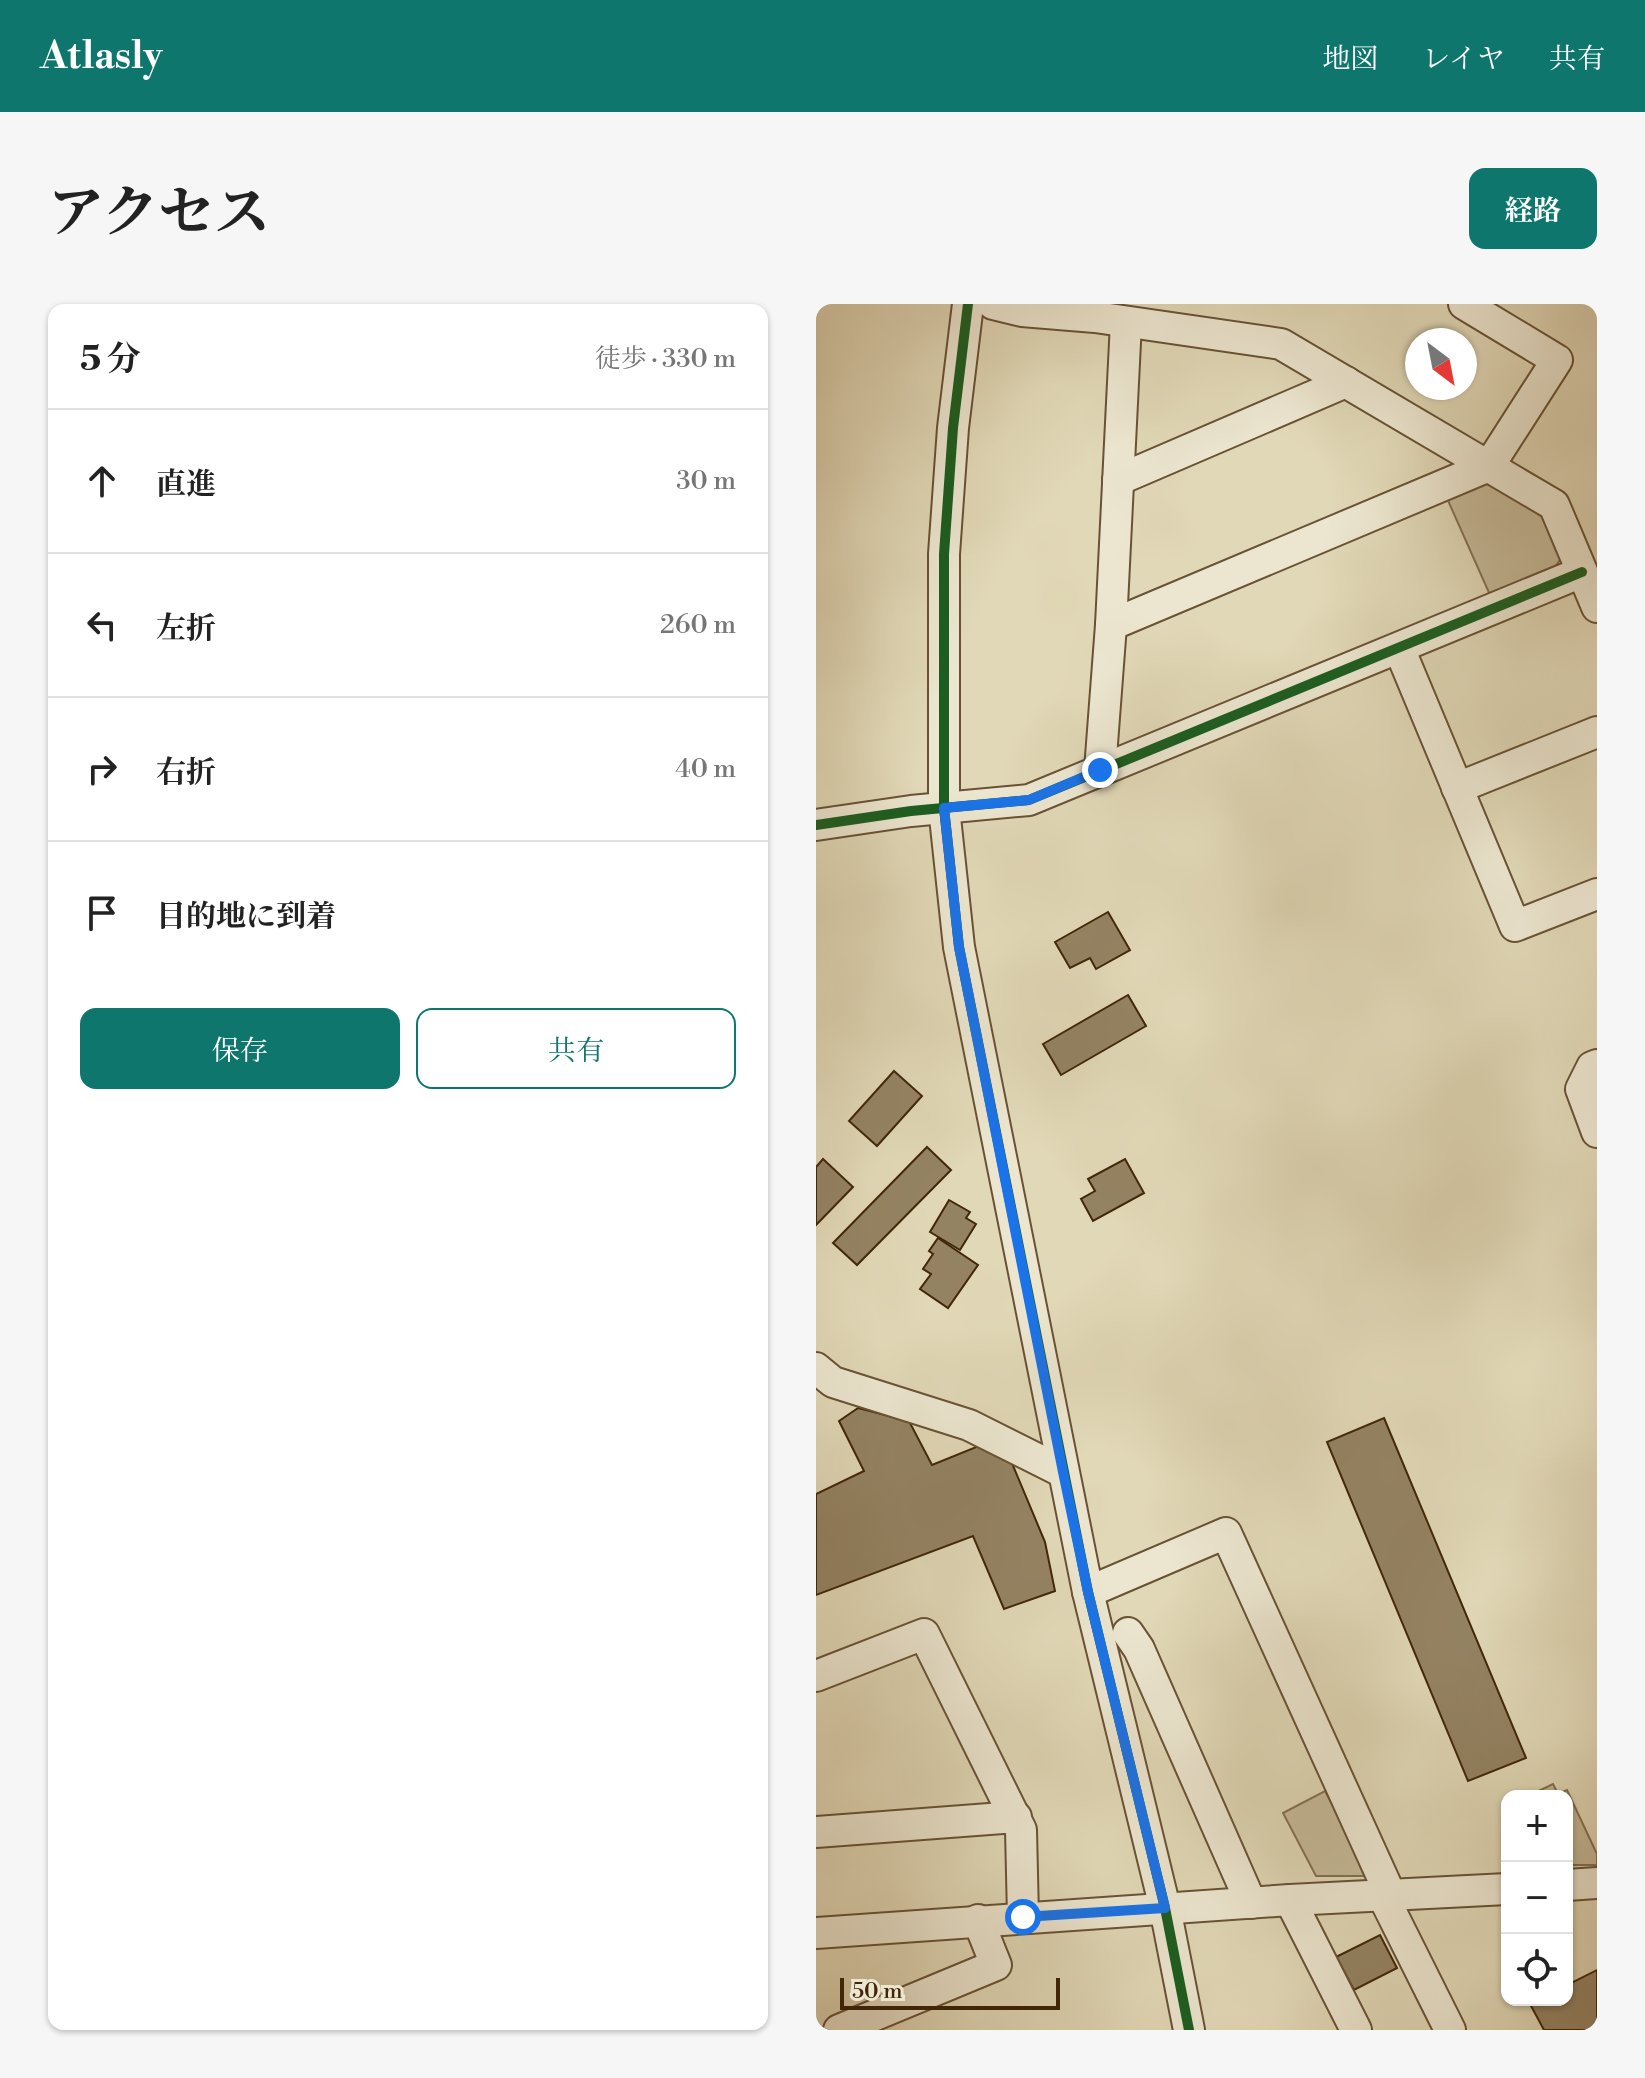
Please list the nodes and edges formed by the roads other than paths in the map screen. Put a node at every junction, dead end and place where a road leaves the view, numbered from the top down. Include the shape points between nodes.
1 (968, 304) edge
2 (993, 304) edge
3 (1464, 304) edge
4 (1097, 311) edge
5 (1126, 322) junction
6 (1346, 382) junction
7 (1489, 466) junction
8 (1118, 480) junction
9 (1582, 572) junction
10 (1597, 607) edge
11 (1111, 625) junction
12 (1399, 648) junction
13 (1597, 732) edge
14 (1100, 770) junction
15 (1457, 788) junction
16 (944, 808) junction
17 (816, 825) edge
18 (1597, 894) edge
19 (1597, 1065) edge
20 (1597, 1132) edge
21 (816, 1368) edge
22 (1063, 1472) junction
23 (1088, 1592) junction
24 (1128, 1633) dead end
25 (816, 1676) edge
26 (1016, 1817) junction
27 (816, 1832) edge
28 (1597, 1883) edge
29 (1573, 1885) edge
30 (1501, 1889) edge
31 (1387, 1896) junction
32 (1290, 1900) junction
33 (1251, 1903) junction
34 (1165, 1908) junction
35 (1023, 1917) junction
36 (978, 1920) junction
37 (816, 1933) edge
38 (839, 2030) edge
39 (1189, 2030) edge
40 (1356, 2030) edge
41 (1450, 2030) edge

1 - 16 street via 944,554
2 - 4 street via 1022,311
3 - 7 street via 1557,360
4 - 5 street
5 - 6 street via 1281,344
5 - 8 street
6 - 7 street
6 - 8 street
7 - 9 street via 1554,505
7 - 11 street
8 - 11 street
9 - 10 street
9 - 12 street
11 - 14 street
12 - 14 street
12 - 15 street
13 - 15 street
14 - 16 street via 1029,800
15 - 18 street via 1515,926
16 - 17 street
16 - 22 street via 959,947
19 - 20 street via 1581,1089
21 - 22 street via 833,1382 969,1425
22 - 23 street
23 - 31 street via 1226,1533
23 - 34 street
24 - 33 street
25 - 26 street via 924,1634
26 - 27 street
26 - 35 street via 1021,1830
28 - 29 street
30 - 31 street
31 - 32 street
31 - 41 street
32 - 33 street
32 - 40 street
33 - 34 street
34 - 35 street
34 - 39 street
35 - 36 street
36 - 37 street
36 - 38 street via 996,1965

